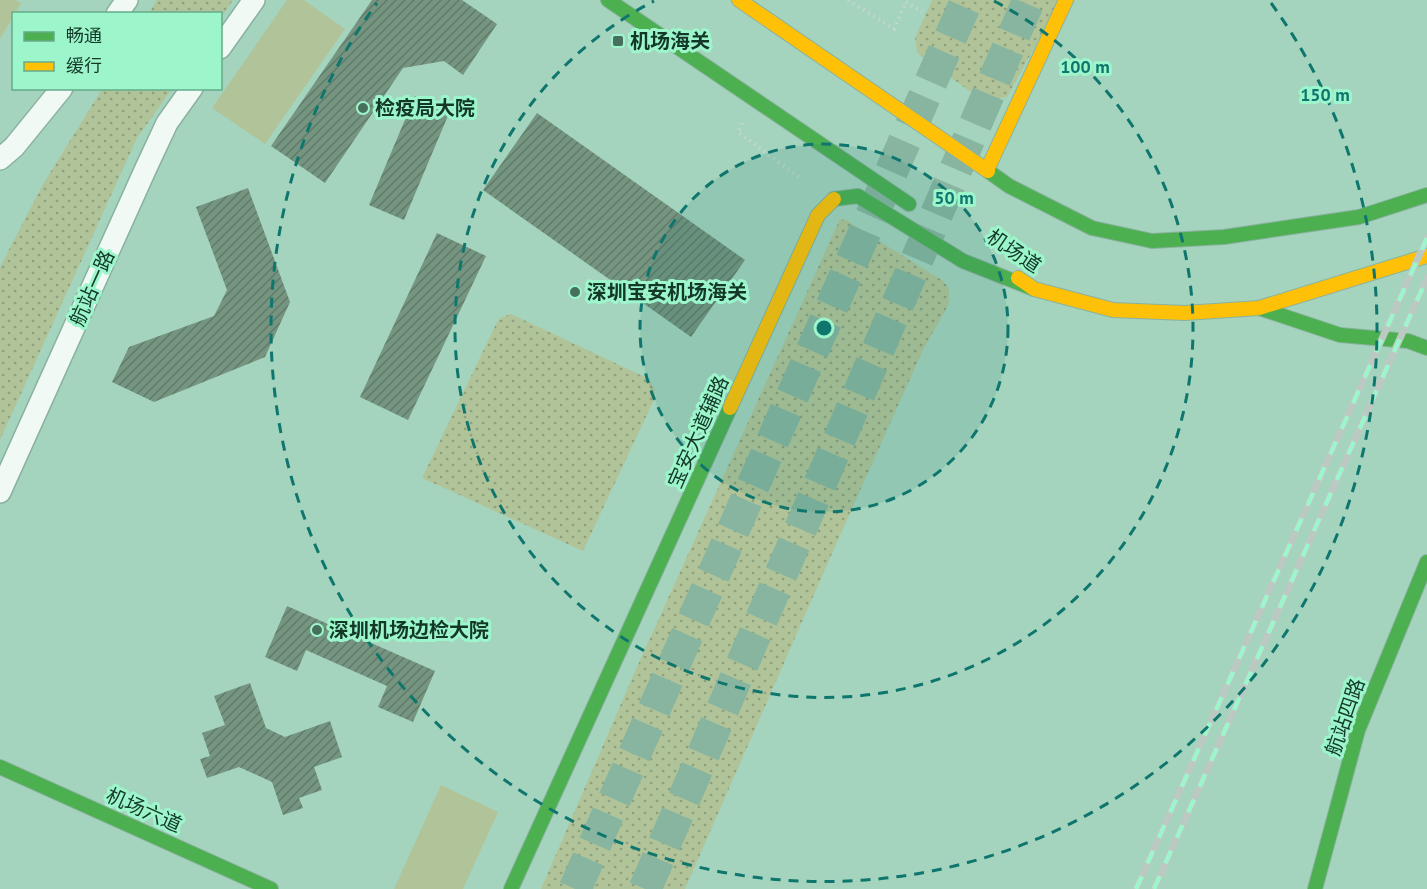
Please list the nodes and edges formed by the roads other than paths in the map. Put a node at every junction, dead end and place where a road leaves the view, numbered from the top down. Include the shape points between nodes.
1 (254, 0) edge
2 (608, 0) edge
3 (739, 0) edge
4 (1066, 0) edge
5 (222, 45) edge
6 (60, 90) edge
7 (191, 90) edge
8 (0, 159) edge
9 (987, 170) junction
10 (1427, 195) edge
11 (924, 215) dead end
12 (981, 253) dead end
13 (1427, 256) edge
14 (1034, 289) junction
15 (1259, 308) junction
16 (1427, 348) edge
17 (0, 492) edge
18 (1427, 562) edge
19 (0, 767) edge
20 (271, 889) edge
21 (511, 889) edge
22 (1315, 889) edge

1 - 5 street
2 - 11 main road
3 - 9 main road
4 - 9 main road
6 - 8 street
7 - 17 street, 航站一路 via 167,123
9 - 10 main road via 1009,186 1092,228 1152,241 1224,237 1359,217
12 - 14 main road, 机场道
13 - 15 main road, 机场道
14 - 15 main road, 机场道 via 1113,310 1185,313
14 - 21 main road, 宝安大道辅路 via 963,261 858,196 835,198 818,215
15 - 16 main road via 1340,334 1408,341
18 - 22 main road, 航站四路 via 1358,730
19 - 20 main road, 机场六道

